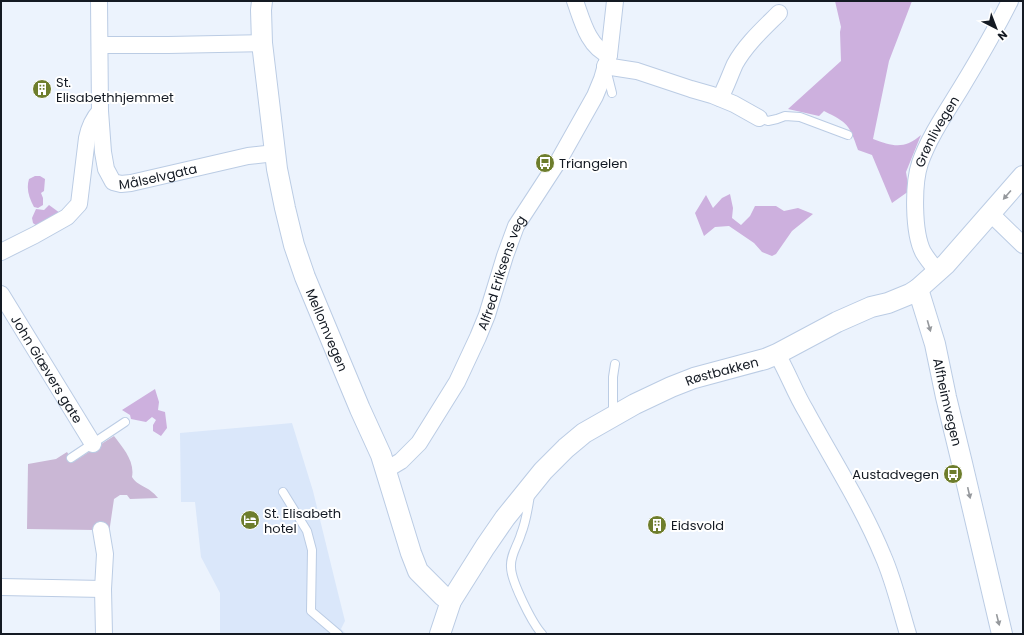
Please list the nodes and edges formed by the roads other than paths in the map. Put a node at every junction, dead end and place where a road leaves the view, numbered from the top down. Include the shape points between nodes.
1 (99, 1) edge
2 (262, 1) edge
3 (575, 1) edge
4 (615, 1) edge
5 (1010, 1) edge
6 (780, 12) dead end
7 (262, 43) junction
8 (100, 45) junction
9 (607, 60) junction
10 (612, 93) dead end
11 (720, 98) junction
12 (100, 111) junction
13 (759, 118) joint
14 (848, 135) dead end
15 (276, 153) junction
16 (1023, 176) edge
17 (991, 214) junction
18 (1023, 245) edge
19 (1, 252) edge
20 (938, 272) junction
21 (918, 288) junction
22 (1, 294) edge
23 (778, 354) junction
24 (615, 364) dead end
25 (613, 416) junction
26 (125, 422) dead end
27 (93, 444) junction
28 (71, 458) dead end
29 (386, 470) junction
30 (530, 486) junction
31 (283, 492) dead end
32 (101, 530) dead end
33 (1, 587) edge
34 (103, 589) junction
35 (451, 601) junction
36 (104, 634) edge
37 (338, 634) edge
38 (440, 634) edge
39 (542, 634) edge
40 (908, 634) edge
41 (1002, 634) edge

1 - 8 street, Målselvgata
2 - 7 street, Mellomvegen
3 - 9 street via 590,38
4 - 9 street, Alfred Eriksens veg
5 - 20 street, Grønlivegen via 920,164 915,210 919,240 924,253
6 - 11 street via 742,54
7 - 8 street
7 - 15 street, Mellomvegen
8 - 12 street, Målselvgata
9 - 10 lane
9 - 11 street
9 - 29 street, Alfred Eriksens veg via 595,96 559,160 516,226 487,316 457,382 419,443 401,461
11 - 13 street
12 - 15 street, Målselvgata via 106,169 116,184 131,183 248,156
12 - 19 street via 86,138 79,204 67,217
13 - 14 lane via 768,121 785,116 800,117
15 - 29 street, Mellomvegen via 285,208 305,277
16 -> 17 street, Røstbakken
17 - 18 street
17 - 20 street, Røstbakken
20 - 21 street, Røstbakken
21 - 23 street, Røstbakken via 897,300 871,307 837,322
21 -> 41 street, Alfheimvegen via 935,344 946,401
22 - 27 street, John Giævers gate
23 - 25 street, Røstbakken via 694,378
23 - 40 street via 802,404 874,534 888,567
24 - 25 lane
25 - 30 street, Røstbakken via 584,433 566,448
26 - 27 lane
27 - 28 lane
29 - 35 street, Mellomvegen via 418,571
30 - 35 street, Røstbakken via 485,546
30 - 39 lane via 524,526 511,566 514,581 528,612
31 - 37 lane via 307,531 312,550 311,611
32 - 34 street via 104,554
33 - 34 street
34 - 36 street
35 - 38 street

